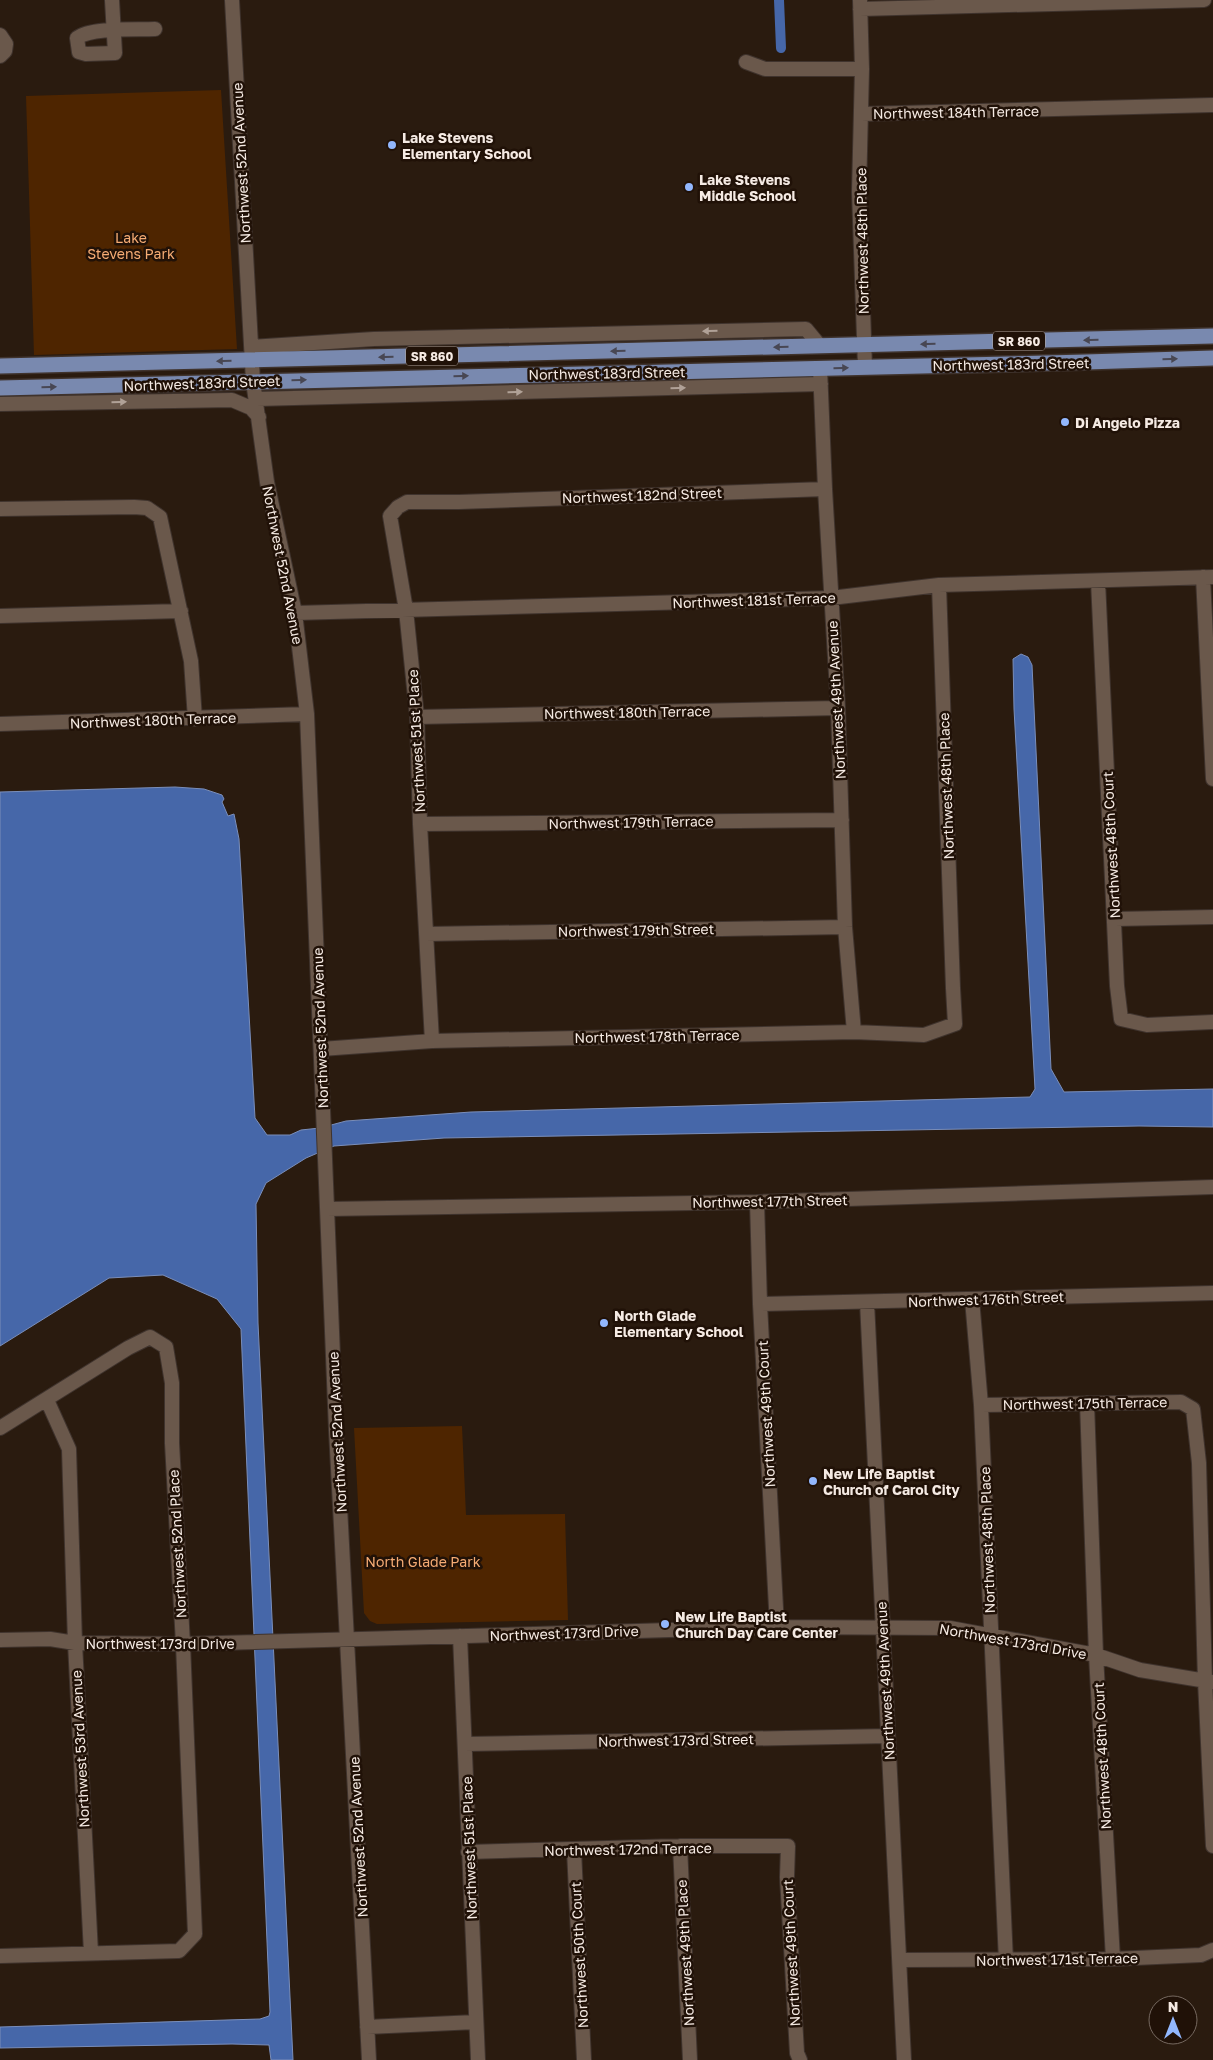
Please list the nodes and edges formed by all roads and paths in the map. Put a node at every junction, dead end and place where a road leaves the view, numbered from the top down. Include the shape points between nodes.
1 (112, 0) edge
2 (232, 0) edge
3 (1204, 0) edge
4 (860, 4) edge
5 (155, 29) dead end
6 (114, 31) junction
7 (0, 35) edge
8 (0, 56) edge
9 (746, 62) dead end
10 (862, 69) junction
11 (1213, 105) edge
12 (861, 114) junction
13 (530, 335) junction
14 (1213, 336) edge
15 (1174, 337) junction
16 (1130, 339) junction
17 (865, 345) junction
18 (820, 346) junction
19 (252, 354) junction
20 (526, 354) junction
21 (1213, 358) edge
22 (1146, 360) junction
23 (1086, 362) junction
24 (0, 366) edge
25 (865, 367) junction
26 (820, 368) junction
27 (494, 376) junction
28 (253, 381) junction
29 (821, 384) junction
30 (0, 388) edge
31 (257, 399) junction
32 (0, 404) edge
33 (259, 417) junction
34 (825, 489) junction
35 (459, 502) joint
36 (0, 509) edge
37 (1208, 577) edge
38 (1098, 581) junction
39 (939, 585) junction
40 (831, 598) junction
41 (406, 610) junction
42 (181, 611) junction
43 (295, 613) junction
44 (0, 616) edge
45 (838, 708) junction
46 (307, 714) junction
47 (417, 717) junction
48 (195, 719) junction
49 (0, 724) edge
50 (1213, 779) edge
51 (842, 820) junction
52 (420, 824) junction
53 (1213, 916) edge
54 (1115, 919) junction
55 (845, 927) junction
56 (426, 934) junction
57 (952, 988) joint
58 (1212, 1022) edge
59 (854, 1032) junction
60 (432, 1041) junction
61 (321, 1049) junction
62 (1213, 1187) edge
63 (757, 1202) junction
64 (327, 1209) junction
65 (1213, 1293) edge
66 (972, 1299) junction
67 (867, 1302) junction
68 (760, 1304) junction
69 (47, 1400) junction
70 (1087, 1403) junction
71 (981, 1405) junction
72 (0, 1428) edge
73 (881, 1626) junction
74 (777, 1627) junction
75 (991, 1634) junction
76 (460, 1636) junction
77 (0, 1640) edge
78 (348, 1640) junction
79 (75, 1643) junction
80 (183, 1644) junction
81 (1096, 1655) junction
82 (1209, 1682) edge
83 (888, 1736) junction
84 (465, 1744) junction
85 (680, 1846) junction
86 (788, 1846) joint
87 (1213, 1846) edge
88 (574, 1850) junction
89 (468, 1852) junction
90 (1213, 1950) edge
91 (91, 1953) junction
92 (0, 1956) edge
93 (1113, 1959) junction
94 (900, 1960) junction
95 (1006, 1961) junction
96 (476, 2022) junction
97 (368, 2027) junction
98 (369, 2060) edge
99 (478, 2060) edge
100 (584, 2060) edge
101 (690, 2060) edge
102 (800, 2060) edge
103 (904, 2060) edge

1 - 6 street
2 - 19 street, Northwest 52nd Avenue
3 - 4 street
4 - 10 street
5 - 6 street
6 - 6 street via 115,53 79,52 77,38 83,33
7 - 8 street via 6,44
9 - 10 street via 765,69
10 - 12 street, Northwest 184th Terrace
11 - 12 street, Northwest 184th Terrace
12 - 17 street, Northwest 48th Place via 859,192
18 -> 13 street via 806,329
13 - 19 street via 374,339
13 - 20 street
14 - 15 main road, Northwest 183rd Street / SR 860
15 - 16 main road, Northwest 183rd Street / SR 860
15 - 22 main road via 1155,345
16 -> 17 main road, Northwest 183rd Street / SR 860
16 - 23 main road via 1116,350
17 - 18 main road, Northwest 183rd Street / SR 860
17 - 25 street, Northwest 48th Place
18 -> 20 main road, Northwest 183rd Street / SR 860
20 -> 19 main road, Northwest 183rd Street / SR 860
19 -> 24 main road, Northwest 183rd Street / SR 860
19 - 28 street, Northwest 52nd Avenue
20 - 27 main road via 514,367
22 -> 21 main road, Northwest 183rd Street / SR 860
22 - 23 main road, Northwest 183rd Street / SR 860
23 - 25 main road, Northwest 183rd Street / SR 860
26 -> 25 main road, Northwest 183rd Street / SR 860
26 - 27 main road, Northwest 183rd Street / SR 860
26 - 29 street, Northwest 49th Avenue
28 -> 27 main road, Northwest 183rd Street / SR 860
30 -> 28 main road, Northwest 183rd Street / SR 860
28 - 31 street, Northwest 52nd Avenue
31 -> 29 street
29 - 34 street, Northwest 49th Avenue
31 - 33 street, Northwest 52nd Avenue
32 -> 33 street via 232,400 251,408
33 - 43 street, Northwest 52nd Avenue via 267,482
34 - 35 street, Northwest 182nd Street
34 - 40 street, Northwest 49th Avenue
35 - 41 street, Northwest 51st Place via 407,502 390,516
36 - 42 street via 147,508 160,517
37 - 38 street, Northwest 181st Terrace
37 - 50 street
38 - 39 street, Northwest 181st Terrace
38 - 54 street, Northwest 48th Court
39 - 40 street, Northwest 181st Terrace
39 - 57 street, Northwest 48th Place
40 - 41 street, Northwest 181st Terrace
40 - 45 street, Northwest 49th Avenue
41 - 43 street, Northwest 181st Terrace
41 - 47 street, Northwest 51st Place
42 - 44 street
42 - 48 street via 191,660
43 - 46 street, Northwest 52nd Avenue
45 - 47 street, Northwest 180th Terrace
45 - 51 street, Northwest 49th Avenue
46 - 48 street, Northwest 180th Terrace
46 - 61 street, Northwest 52nd Avenue
47 - 52 street, Northwest 51st Place
48 - 49 street, Northwest 180th Terrace
51 - 52 street, Northwest 179th Terrace
51 - 55 street, Northwest 49th Avenue
52 - 56 street, Northwest 51st Place
53 - 54 street
54 - 58 street, Northwest 48th Court via 1121,1019 1147,1025
55 - 56 street, Northwest 179th Street
55 - 59 street, Northwest 49th Avenue
56 - 60 street, Northwest 51st Place
57 - 59 street, Northwest 178th Terrace via 956,1024 924,1035
59 - 60 street, Northwest 178th Terrace
60 - 61 street, Northwest 178th Terrace
61 - 64 street, Northwest 52nd Avenue
62 - 63 street, Northwest 177th Street
63 - 64 street, Northwest 177th Street
63 - 68 street, Northwest 49th Court
64 - 78 street, Northwest 52nd Avenue
65 - 66 street, Northwest 176th Street
66 - 67 street, Northwest 176th Street
66 - 71 street, Northwest 48th Place
67 - 68 street, Northwest 176th Street
67 - 73 street, Northwest 49th Avenue
68 - 74 street, Northwest 49th Court
69 - 72 street
69 - 79 street, Northwest 53rd Avenue via 69,1448
69 - 80 street, Northwest 52nd Place via 150,1337 166,1347 172,1383 172,1443
70 - 71 street, Northwest 175th Terrace
70 - 81 street, Northwest 48th Court
70 - 82 street, Northwest 175th Terrace via 1180,1402 1193,1409 1199,1463
71 - 75 street, Northwest 48th Place
73 - 74 street, Northwest 173rd Drive
73 - 75 street, Northwest 173rd Drive via 950,1628
73 - 83 street, Northwest 49th Avenue
74 - 76 street, Northwest 173rd Drive
75 - 81 street, Northwest 173rd Drive
75 - 95 street, Northwest 48th Place
76 - 78 street, Northwest 173rd Drive
76 - 84 street, Northwest 51st Place
77 - 79 street, Northwest 173rd Drive via 50,1639
78 - 80 street, Northwest 173rd Drive
78 - 97 street, Northwest 52nd Avenue
79 - 80 street, Northwest 173rd Drive
79 - 91 street, Northwest 53rd Avenue
80 - 91 street, Northwest 52nd Place via 195,1934 179,1951
81 - 82 street, Northwest 173rd Drive via 1140,1670
81 - 93 street, Northwest 48th Court
82 - 87 street
83 - 84 street, Northwest 173rd Street
83 - 94 street, Northwest 49th Avenue
84 - 89 street, Northwest 51st Place
85 - 86 street, Northwest 172nd Terrace
85 - 88 street, Northwest 172nd Terrace
85 - 101 street, Northwest 49th Place
86 - 102 street, Northwest 49th Court via 787,1877 797,2054
88 - 89 street, Northwest 172nd Terrace
88 - 100 street, Northwest 50th Court
89 - 96 street, Northwest 51st Place
90 - 93 street, Northwest 171st Terrace via 1202,1955
91 - 92 street
93 - 95 street, Northwest 171st Terrace
94 - 95 street, Northwest 171st Terrace
94 - 103 street, Northwest 49th Avenue
96 - 97 street
96 - 99 street, Northwest 51st Place
97 - 98 street, Northwest 52nd Avenue

